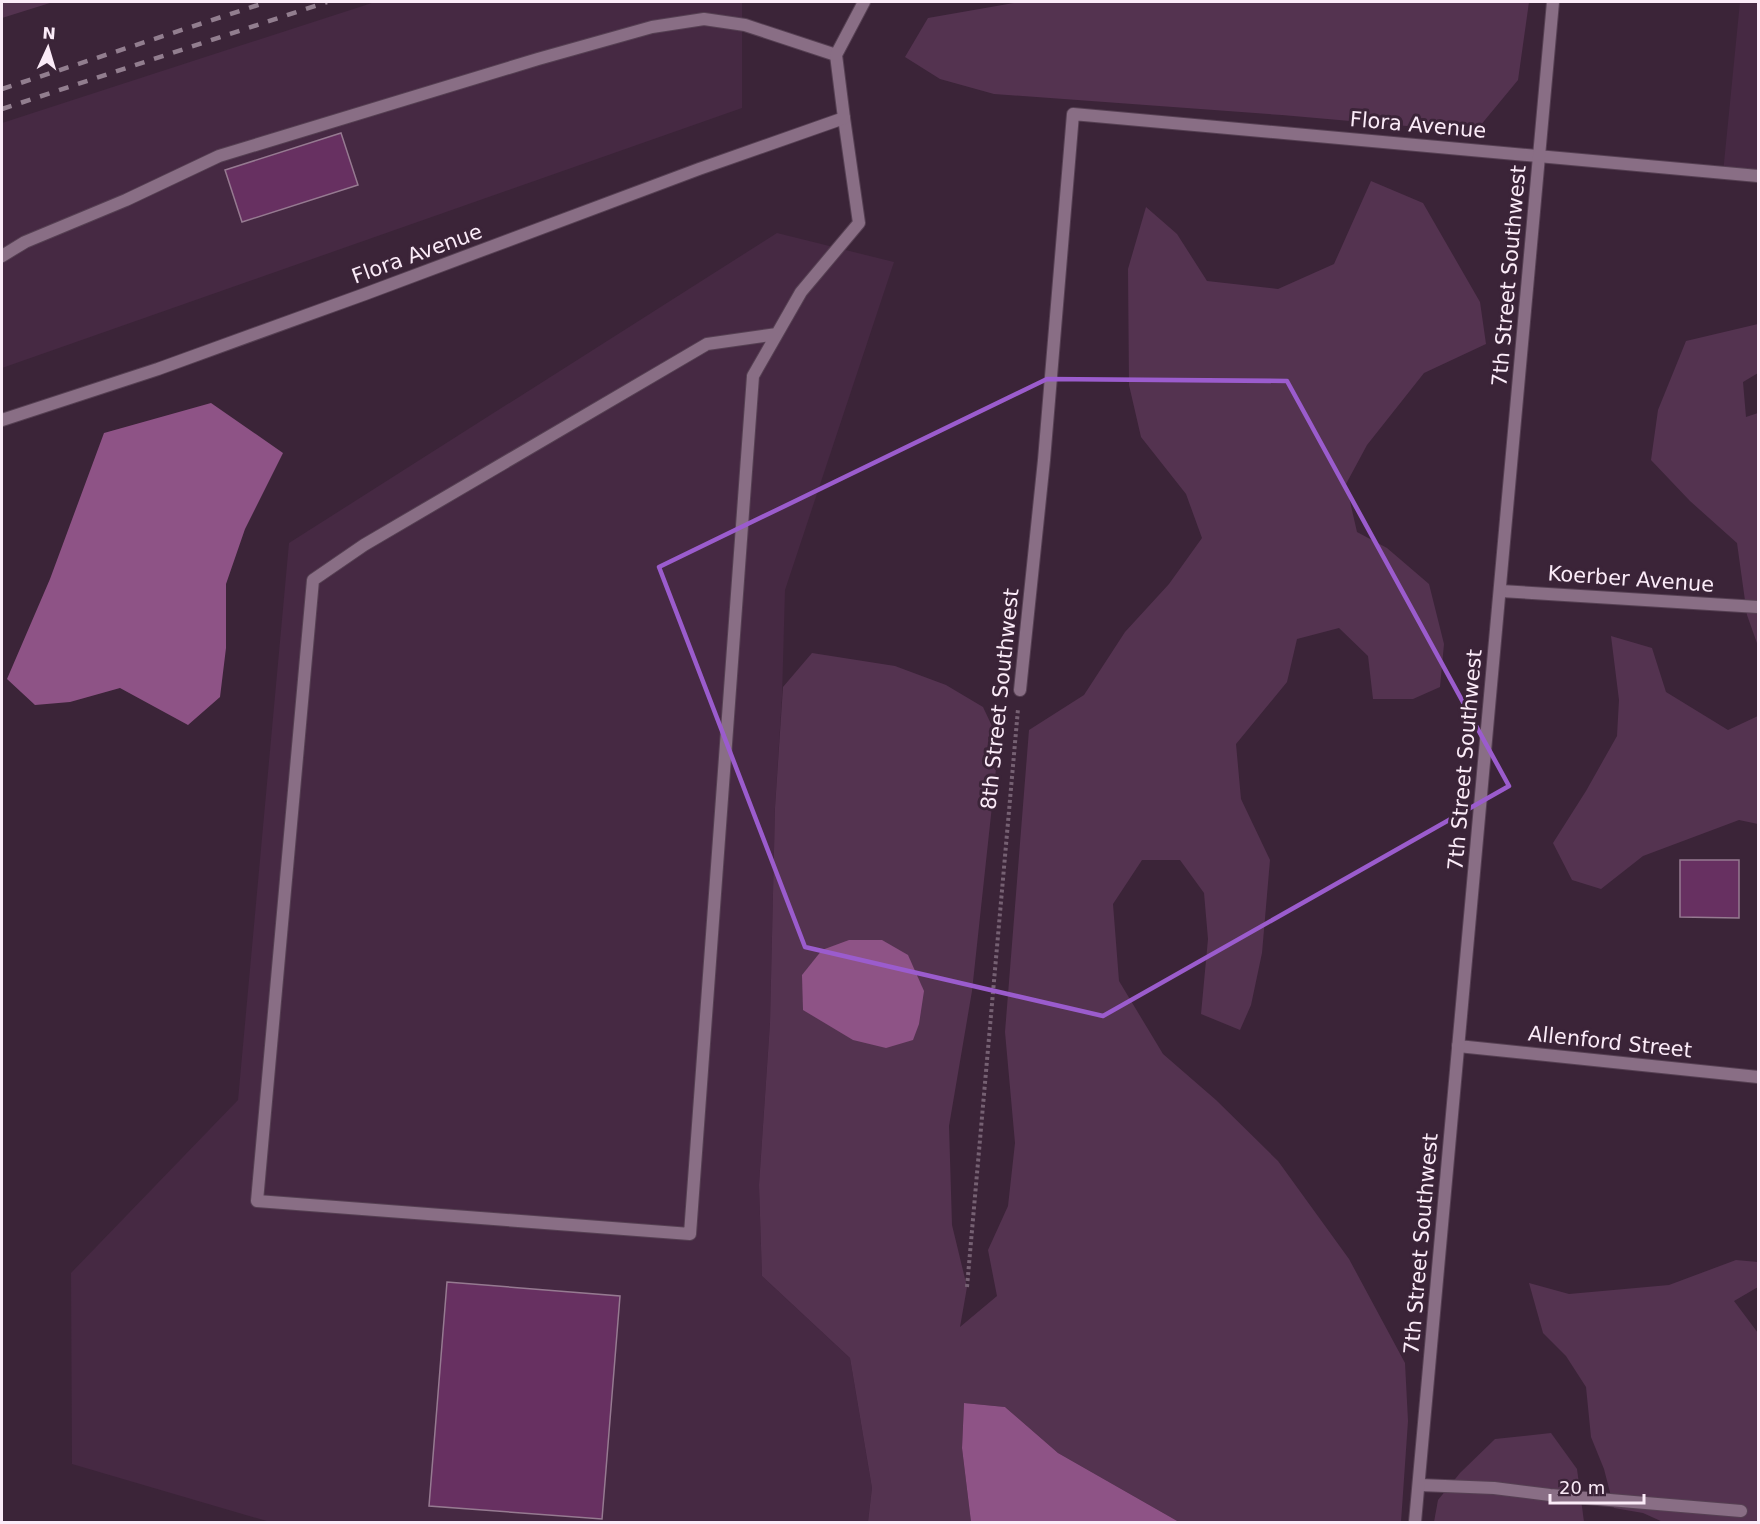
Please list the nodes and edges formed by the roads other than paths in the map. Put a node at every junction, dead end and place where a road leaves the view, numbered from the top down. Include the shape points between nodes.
1 (864, 2) edge
2 (1553, 2) edge
3 (836, 55) junction
4 (1073, 114) joint
5 (844, 118) junction
6 (1539, 155) junction
7 (1758, 176) edge
8 (2, 256) edge
9 (777, 334) junction
10 (2, 420) edge
11 (1501, 591) junction
12 (1758, 607) edge
13 (1020, 690) road end
14 (1458, 1046) junction
15 (1758, 1077) edge
16 (1420, 1485) junction
17 (1742, 1510) dead end
18 (1415, 1522) edge

1 - 3 street
2 - 6 street, 7th Street Southwest
3 - 5 street
3 - 8 street via 745,25 714,20 652,27 219,156 25,242
4 - 6 street, Flora Avenue
4 - 13 street, 8th Street Southwest
5 - 9 street via 859,223 801,292
5 - 10 street, Flora Avenue via 169,365
6 - 7 street, Flora Avenue
6 - 11 street, 7th Street Southwest
9 - 9 street via 753,376 690,1234 257,1202 313,580 364,545 707,344
11 - 12 street, Koerber Avenue
11 - 14 street, 7th Street Southwest
14 - 15 street, Allenford Street
14 - 16 street, 7th Street Southwest
16 - 17 street
16 - 18 street, 7th Street Southwest

